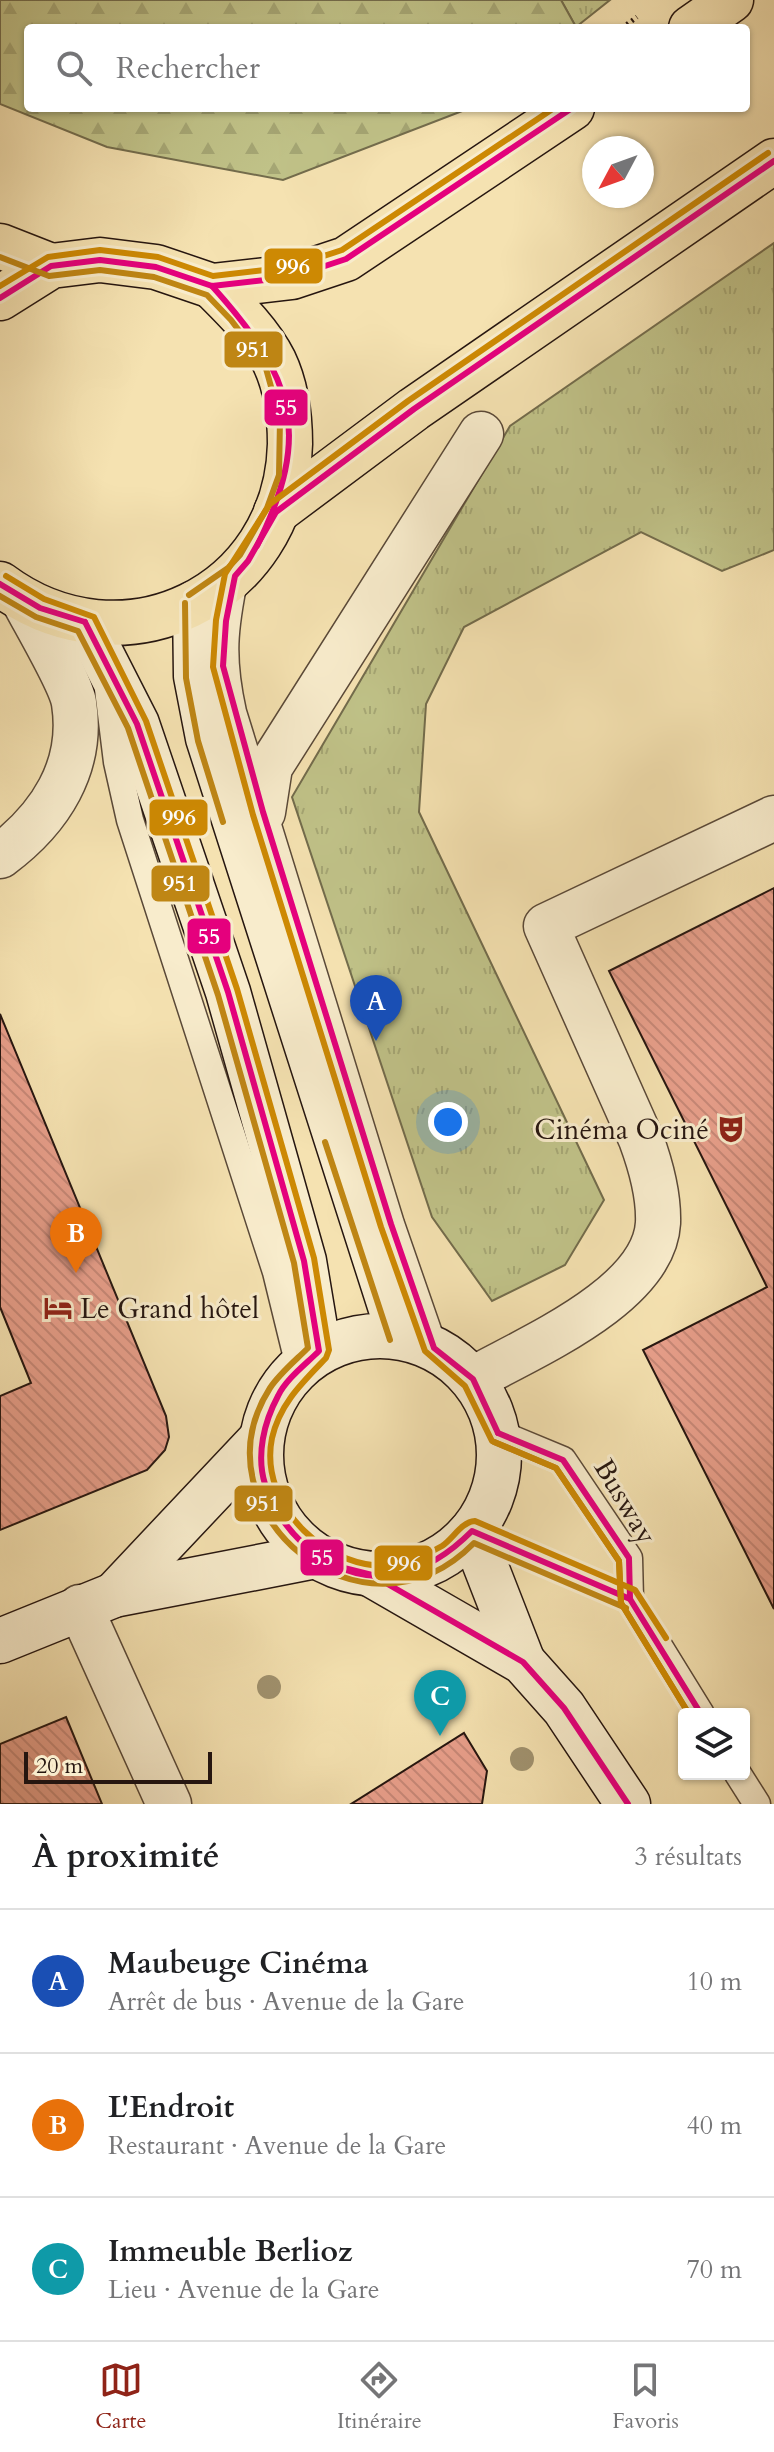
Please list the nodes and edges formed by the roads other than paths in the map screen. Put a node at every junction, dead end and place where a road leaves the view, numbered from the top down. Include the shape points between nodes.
1 (731, 0) edge
2 (697, 24) edge
3 (566, 112) edge
4 (774, 161) edge
5 (0, 246) edge
6 (51, 266) junction
7 (212, 286) junction
8 (0, 298) edge
9 (481, 434) dead end
10 (276, 512) junction
11 (235, 576) junction
12 (13, 593) edge
13 (195, 603) junction
14 (85, 622) junction
15 (263, 812) junction
16 (774, 818) edge
17 (2, 854) edge
18 (417, 1342) junction
19 (309, 1358) junction
20 (473, 1379) junction
21 (498, 1433) junction
22 (261, 1439) junction
23 (472, 1531) junction
24 (316, 1556) junction
25 (372, 1575) junction
26 (630, 1599) junction
27 (97, 1601) junction
28 (0, 1641) edge
29 (523, 1662) junction
30 (697, 1708) edge
31 (742, 1780) edge
32 (169, 1804) edge
33 (628, 1804) edge
34 (757, 1804) edge

1 - 2 main road
3 - 7 main road via 346,259 292,277
4 - 10 main road via 414,409
5 - 6 main road
6 - 7 main road via 100,260 156,267
6 - 8 main road
7 - 10 main road via 274,361 290,418 289,477
9 - 15 main road via 270,767
10 - 11 main road
11 - 13 main road
11 - 15 lane via 223,666
12 - 14 main road via 55,616
12 - 17 main road via 74,702 71,764 55,804
13 - 14 main road via 154,619
13 - 18 main road via 196,676 208,738
14 - 19 main road via 137,724 228,992 304,1261
15 - 18 lane via 387,1209
16 - 20 main road via 546,926 641,1139 652,1171 658,1225 652,1246 628,1283 578,1320
18 - 19 main road via 359,1337
18 - 20 main road
19 - 22 main road via 281,1387
20 - 21 main road
21 - 23 main road via 499,1468 491,1501
21 - 26 lane, Busway via 563,1460 629,1558
22 - 24 main road via 261,1473 271,1505 290,1535
22 - 27 main road
23 - 25 main road via 444,1556 410,1571
23 - 26 lane
23 - 29 main road
24 - 25 main road
24 - 27 main road
25 - 29 main road
26 - 30 lane
27 - 28 main road
27 - 32 main road
29 - 33 main road via 564,1708
31 - 34 lane

